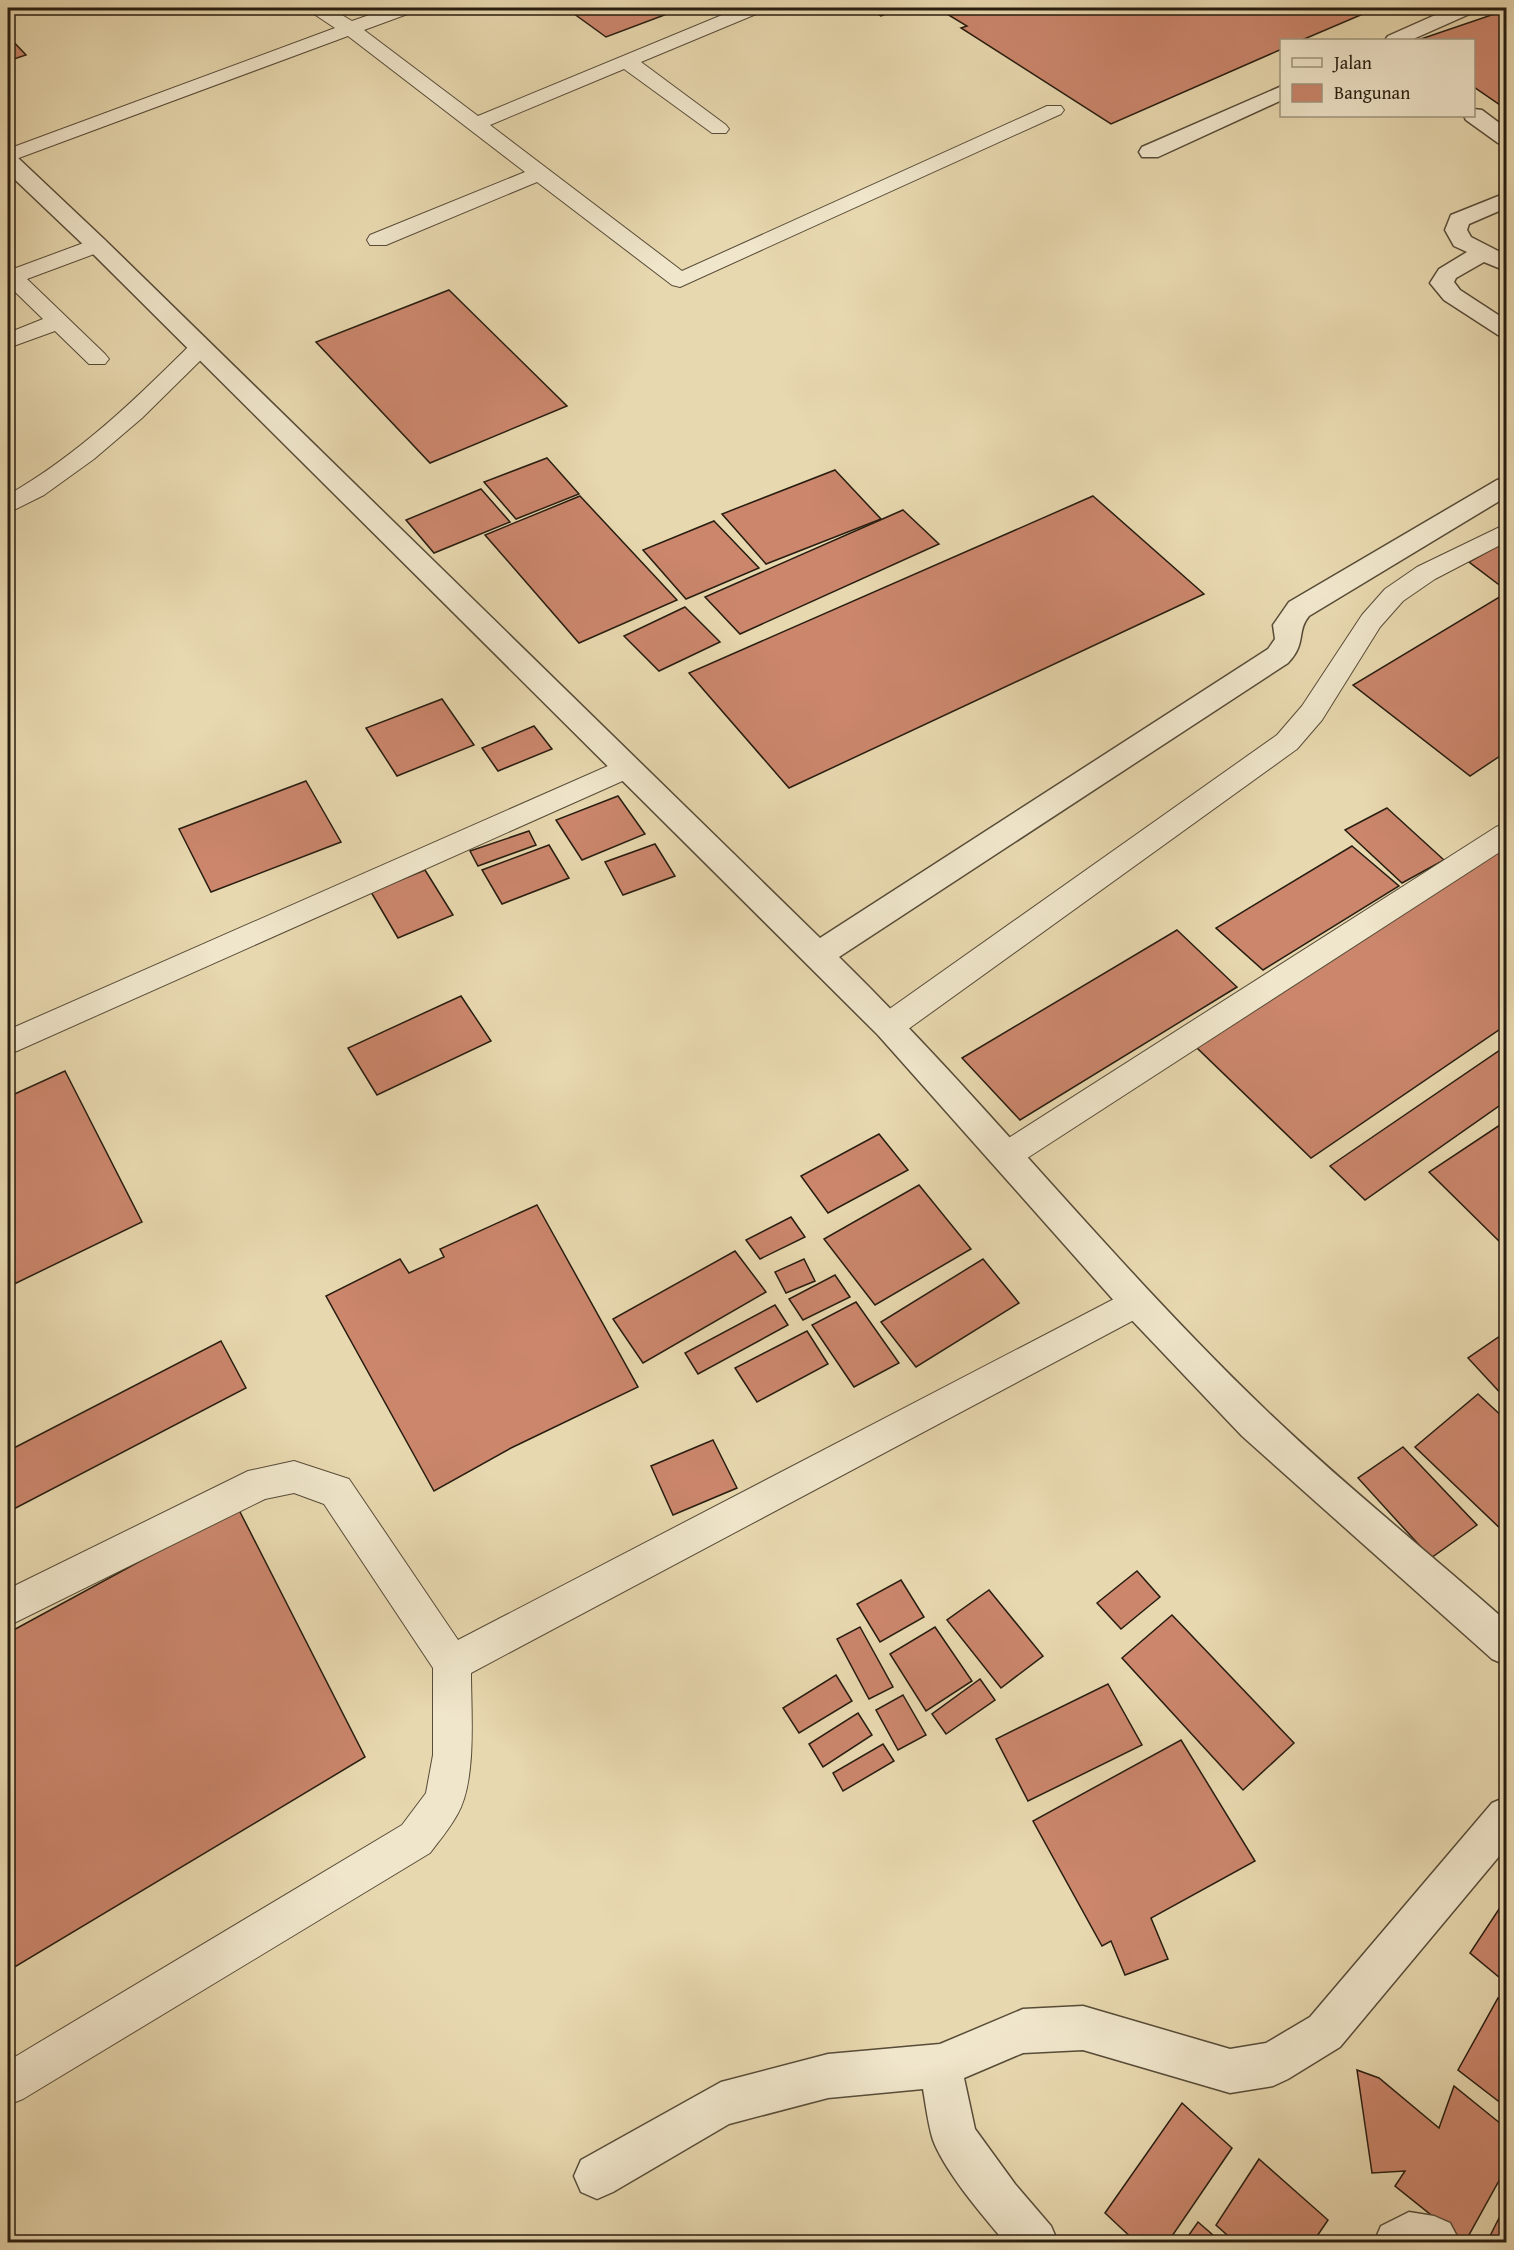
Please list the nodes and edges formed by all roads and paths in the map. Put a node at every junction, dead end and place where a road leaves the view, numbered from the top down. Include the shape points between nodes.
1 (318, 8) edge
2 (406, 8) edge
3 (754, 8) edge
4 (1467, 8) edge
5 (349, 28) junction
6 (1397, 39) edge
7 (626, 61) junction
8 (1280, 92) edge
9 (1054, 110) dead end
10 (1475, 116) edge
11 (476, 124) junction
12 (719, 129) dead end
13 (1506, 138) edge
14 (1150, 152) dead end
15 (8, 156) edge
16 (8, 161) edge
17 (540, 173) junction
18 (1506, 200) edge
19 (378, 240) dead end
20 (97, 245) junction
21 (1482, 253) junction
22 (1506, 264) edge
23 (10, 274) edge
24 (57, 322) junction
25 (1506, 330) edge
26 (8, 341) edge
27 (201, 347) junction
28 (97, 359) dead end
29 (1506, 486) edge
30 (8, 505) edge
31 (1506, 532) edge
32 (626, 768) junction
33 (1506, 834) edge
34 (816, 956) junction
35 (889, 1026) junction
36 (8, 1043) edge
37 (1007, 1155) junction
38 (1137, 1302) junction
39 (8, 1608) edge
40 (1506, 1646) edge
41 (452, 1663) junction
42 (1506, 1817) edge
43 (940, 2066) junction
44 (8, 2084) edge
45 (597, 2176) dead end
46 (1035, 2242) edge
47 (1397, 2242) edge
48 (1437, 2242) edge

1 - 5 lane
2 - 5 lane
3 - 7 lane
4 - 6 street
5 - 11 lane
5 - 15 lane
7 - 11 lane
7 - 12 lane
8 - 14 street
9 - 17 lane via 680,280
10 - 13 street
11 - 17 lane
16 - 20 street
17 - 19 lane
18 - 21 street via 1459,220 1456,230 1462,241
20 - 23 lane
20 - 27 street
21 - 22 street
21 - 25 street via 1447,274 1442,283 1445,290
23 - 24 lane
24 - 26 lane
24 - 28 lane
27 - 30 lane via 139,408 38,489
27 - 32 street
29 - 34 street via 1299,609 1287,625 1287,647 1278,656
31 - 35 lane via 1394,594 1371,621 1312,713 1287,742
32 - 34 street
32 - 36 lane
33 - 37 lane
34 - 35 street
35 - 37 street
37 - 38 street
38 - 40 street via 1255,1424
38 - 41 lane
39 - 41 lane via 261,1483 294,1477 336,1491
41 - 44 lane via 452,1755 444,1801 416,1839
42 - 43 street via 1325,2032 1273,2064 1230,2072 1083,2028 1023,2031
43 - 45 street via 828,2076 721,2104
43 - 46 street via 956,2138 999,2200
47 - 48 street via 1409,2235

